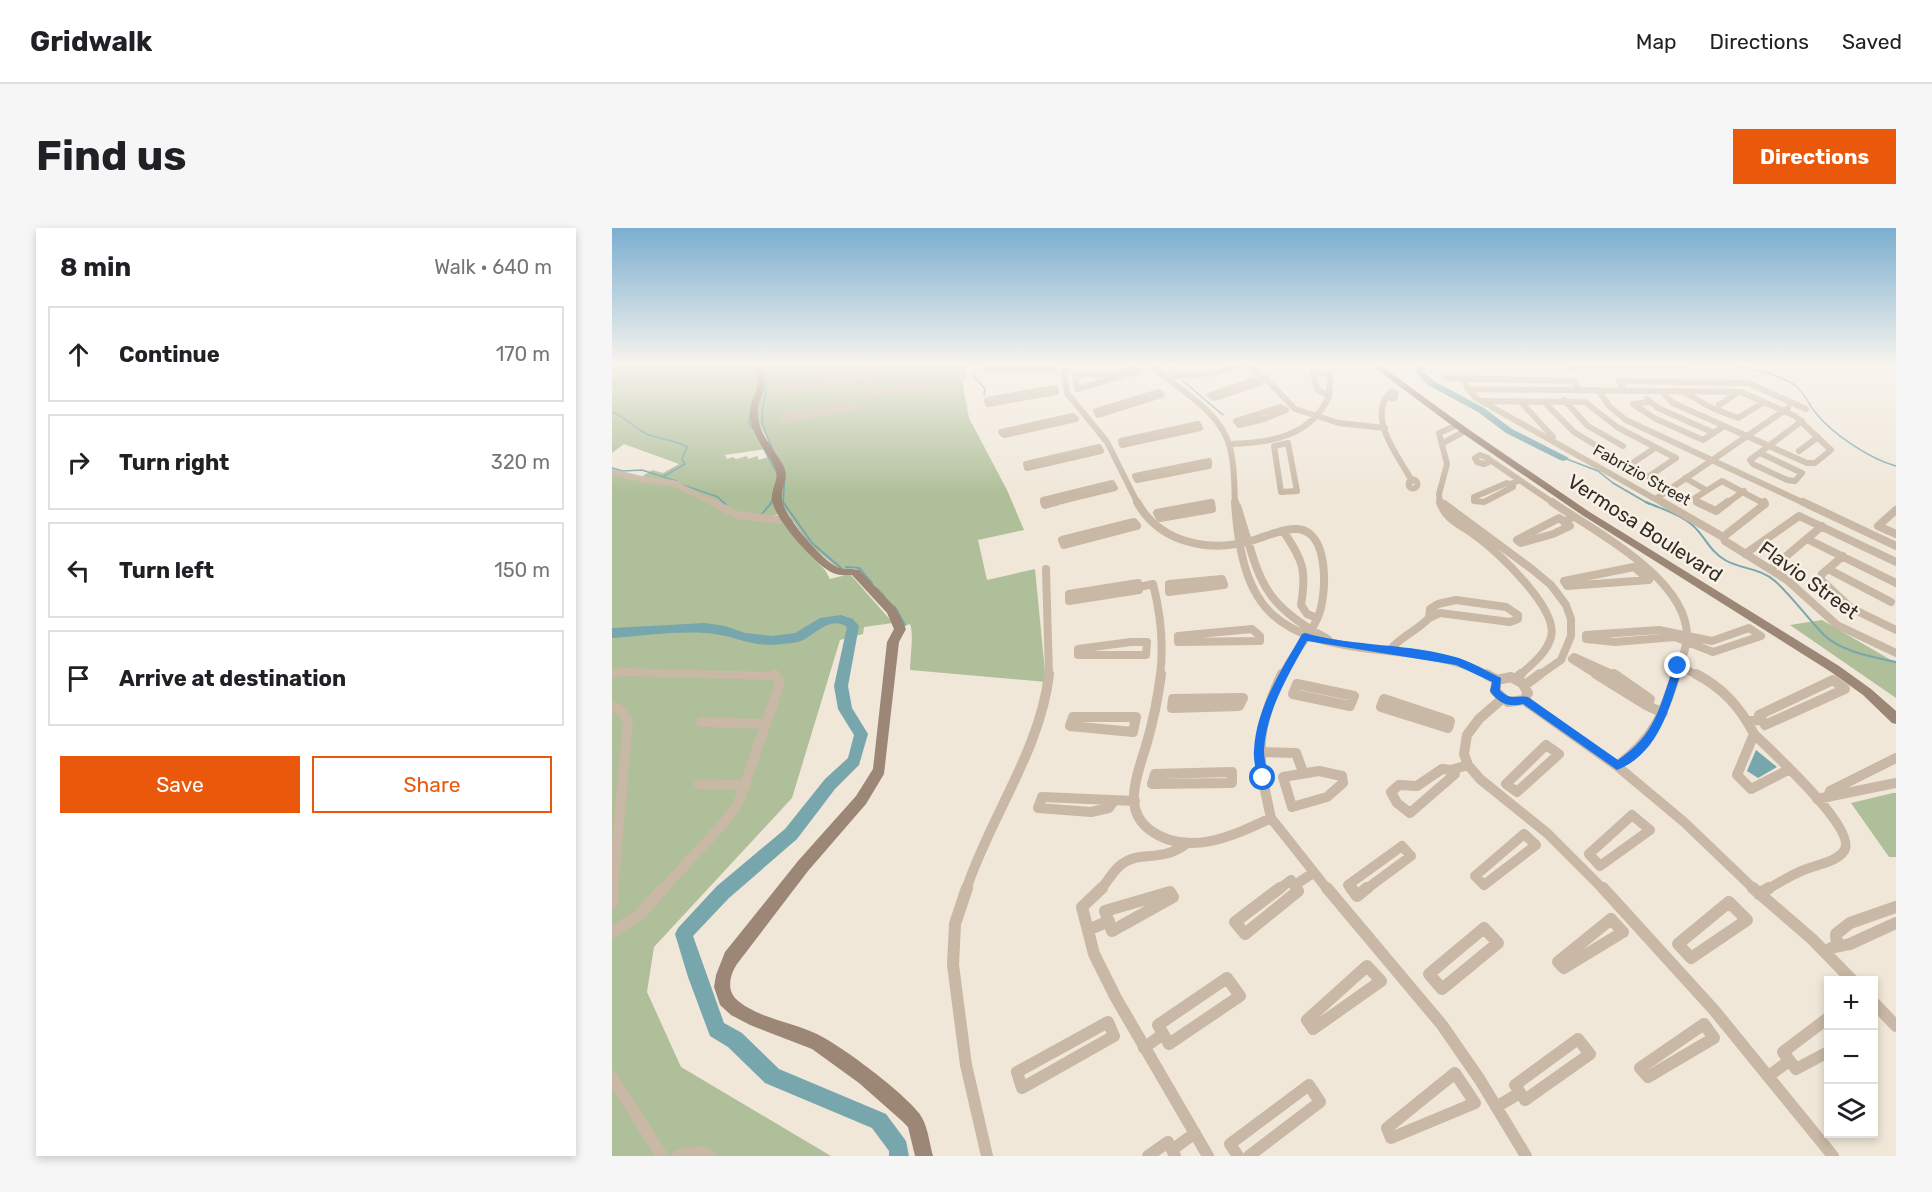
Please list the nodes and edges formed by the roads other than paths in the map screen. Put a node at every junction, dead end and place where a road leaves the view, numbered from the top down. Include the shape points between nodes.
1 (754, 408) edge
2 (842, 408) edge
3 (852, 408) edge
4 (1080, 408) edge
5 (1104, 408) edge
6 (1117, 408) edge
7 (1202, 408) edge
8 (1276, 408) edge
9 (1286, 408) edge
10 (1290, 408) edge
11 (1321, 408) edge
12 (1383, 408) edge
13 (1434, 408) edge
14 (1493, 408) edge
15 (1526, 408) edge
16 (1550, 408) edge
17 (1571, 408) edge
18 (1592, 408) edge
19 (1612, 408) edge
20 (1639, 408) edge
21 (1662, 408) edge
22 (1685, 408) edge
23 (1713, 408) edge
24 (1754, 408) edge
25 (1781, 408) edge
26 (1785, 410) junction
27 (1097, 412) junction
28 (1085, 415) junction
29 (1075, 417) junction
30 (1314, 417) junction
31 (1536, 420) junction
32 (1802, 421) junction
33 (1522, 425) junction
34 (1724, 426) junction
35 (1385, 428) junction
36 (1461, 428) junction
37 (1714, 433) junction
38 (1746, 435) junction
39 (1818, 437) junction
40 (1635, 438) junction
41 (1122, 442) junction
42 (1280, 442) junction
43 (1443, 443) junction
44 (1558, 443) junction
45 (1230, 444) junction
46 (1769, 445) junction
47 (1111, 446) junction
48 (1623, 446) junction
49 (1655, 448) junction
50 (1100, 449) junction
51 (1798, 451) dead end
52 (1760, 453) junction
53 (1610, 454) junction
54 (1490, 460) dead end
55 (1710, 460) junction
56 (1593, 463) junction
57 (612, 472) edge
58 (1648, 477) junction
59 (1136, 478) junction
60 (1685, 478) junction
61 (1126, 481) junction
62 (1412, 481) dead end
63 (1514, 483) junction
64 (1113, 485) junction
65 (1670, 488) junction
66 (1706, 490) junction
67 (1744, 491) junction
68 (1657, 498) junction
69 (1793, 499) junction
70 (1236, 501) junction
71 (1896, 510) edge
72 (1159, 516) junction
73 (1573, 517) junction
74 (1148, 519) junction
75 (789, 521) junction
76 (1564, 522) junction
77 (1135, 524) junction
78 (1822, 526) junction
79 (1475, 530) junction
80 (1284, 532) junction
81 (1896, 534) edge
82 (1723, 537) junction
83 (1807, 538) junction
84 (1248, 542) junction
85 (1238, 543) junction
86 (1896, 546) edge
87 (1896, 551) edge
88 (1745, 554) junction
89 (1843, 556) junction
90 (1896, 562) edge
91 (1522, 563) junction
92 (1512, 567) junction
93 (1047, 569) dead end
94 (1650, 569) junction
95 (1771, 569) junction
96 (1828, 569) junction
97 (1642, 573) junction
98 (1896, 583) edge
99 (1139, 587) junction
100 (1169, 588) junction
101 (1155, 590) junction
102 (1891, 602) dead end
103 (1317, 618) junction
104 (1429, 618) junction
105 (1896, 630) edge
106 (1307, 633) junction
107 (1676, 634) junction
108 (1687, 638) junction
109 (1178, 639) junction
110 (1163, 645) junction
111 (1147, 648) junction
112 (1390, 650) junction
113 (1896, 653) edge
114 (1678, 666) junction
115 (612, 675) edge
116 (1516, 679) junction
117 (1497, 680) junction
118 (1525, 685) junction
119 (1278, 686) junction
120 (1295, 688) junction
121 (1502, 699) junction
122 (1524, 700) junction
123 (1172, 704) junction
124 (1646, 705) junction
125 (1156, 706) junction
126 (612, 707) edge
127 (1664, 713) junction
128 (1761, 720) junction
129 (1896, 720) edge
130 (1748, 721) junction
131 (701, 722) dead end
132 (1135, 723) junction
133 (765, 724) junction
134 (1152, 724) junction
135 (1449, 724) junction
136 (1467, 733) junction
137 (1754, 734) junction
138 (1259, 752) junction
139 (1896, 758) edge
140 (1468, 765) junction
141 (1617, 766) junction
142 (1451, 770) junction
143 (1788, 770) junction
144 (1303, 772) junction
145 (1138, 777) junction
146 (1154, 778) junction
147 (1896, 783) edge
148 (699, 784) dead end
149 (746, 785) junction
150 (1507, 791) junction
151 (1828, 797) junction
152 (1817, 799) junction
153 (1135, 801) junction
154 (1113, 802) junction
155 (1271, 818) junction
156 (1542, 828) junction
157 (1530, 840) junction
158 (1186, 844) junction
159 (1595, 860) junction
160 (1585, 870) junction
161 (1313, 873) junction
162 (1295, 885) junction
163 (1353, 891) junction
164 (1759, 894) junction
165 (612, 903) edge
166 (1340, 903) junction
167 (1896, 907) edge
168 (1630, 916) junction
169 (1109, 921) junction
170 (1896, 923) edge
171 (1617, 926) junction
172 (1088, 930) junction
173 (612, 932) edge
174 (1837, 946) junction
175 (1683, 950) junction
176 (1824, 951) junction
177 (1672, 960) junction
178 (1389, 962) junction
179 (1372, 973) junction
180 (1847, 976) edge
181 (1435, 983) junction
182 (1418, 995) junction
183 (1878, 1007) edge
184 (1126, 1017) junction
185 (1824, 1021) edge
186 (1723, 1022) junction
187 (1896, 1026) edge
188 (1110, 1028) junction
189 (1709, 1031) junction
190 (1163, 1034) junction
191 (1144, 1048) junction
192 (1824, 1054) edge
193 (1789, 1061) junction
194 (1770, 1075) junction
195 (612, 1077) edge
196 (1479, 1079) junction
197 (1464, 1087) junction
198 (1520, 1093) junction
199 (1496, 1107) junction
200 (1195, 1133) junction
201 (1173, 1153) edge
202 (1239, 1155) edge
203 (662, 1156) edge
204 (678, 1156) edge
205 (711, 1156) edge
206 (924, 1156) edge
207 (987, 1156) edge
208 (1148, 1156) edge
209 (1208, 1156) edge
210 (1526, 1156) edge
211 (1833, 1156) edge

1 - 75 street via 755,424 780,468 777,500
2 - 3 street via 784,416 784,420
4 - 28 street
5 - 27 street
6 - 27 street
7 - 45 street via 1213,417
8 - 9 street via 1236,421 1239,425 1264,419
10 - 30 street
11 - 30 street
12 - 35 street
13 - 36 street, Vermosa Boulevard
14 - 33 street, Fabrizio Street
15 - 31 street
16 - 53 street via 1565,426
17 - 48 street via 1588,426
18 - 40 street via 1606,422
19 - 55 street
20 - 37 street via 1703,440
21 - 37 street
22 - 34 street
23 - 24 street via 1738,418
25 - 26 street
26 - 32 street
26 - 38 street
27 - 28 street
28 - 29 street
28 - 47 street
29 - 29 street via 1004,435 1001,432 1073,416
30 - 35 street via 1362,428
30 - 42 street
31 - 33 street
31 - 44 street
32 - 39 street
32 - 46 street
33 - 44 street, Fabrizio Street
34 - 37 street
34 - 38 street
35 - 62 street via 1396,458
36 - 43 street
36 - 43 street via 1439,433
36 - 129 street, Vermosa Boulevard via 1585,513 1835,669
38 - 46 street
38 - 55 street
39 - 46 street via 1831,450 1812,464
39 - 51 street
40 - 48 street
40 - 49 street
41 - 41 street via 1198,424 1200,428 1122,445
41 - 47 street
42 - 42 street via 1274,446 1281,492 1297,491 1288,443
42 - 45 street
43 - 79 street via 1447,469 1440,500
44 - 56 street, Fabrizio Street
45 - 70 street
46 - 52 street
47 - 50 street
47 - 61 street
48 - 53 street
49 - 58 street via 1628,466
49 - 58 street via 1676,458
50 - 50 street via 1028,468 1026,464 1099,447
52 - 52 street via 1750,462 1792,481 1802,475
53 - 56 street
54 - 63 street
55 - 60 street
55 - 69 street
56 - 68 street, Fabrizio Street
57 - 75 street via 673,483 737,515
58 - 65 street
59 - 59 street via 1209,466 1209,461 1135,476
59 - 61 street
60 - 65 street
60 - 66 street
61 - 64 street
61 - 74 street
63 - 63 street via 1474,497 1474,501 1484,502
63 - 73 street
64 - 64 street via 1112,483 1043,500 1045,505 1115,488
65 - 68 street
66 - 67 street via 1722,481
66 - 67 street via 1694,500 1716,511
67 - 82 street, Flavio Street via 1765,503
68 - 82 street, Fabrizio Street
69 - 86 street
69 - 87 street
70 - 84 street
70 - 85 street
71 - 81 street via 1878,526
72 - 72 street via 1157,513 1211,503 1212,508
72 - 74 street
73 - 76 street
73 - 94 street
74 - 77 street
74 - 85 street via 1172,538
75 - 206 street via 809,549 835,571 855,572 891,612 900,629 893,642 879,770 861,800 731,958 721,983 728,1004 813,1040 890,1098 914,1119
76 - 76 street via 1559,518 1517,540 1521,543 1553,534 1570,526
77 - 77 street via 1064,545 1062,540 1134,522
78 - 83 street
78 - 88 street via 1795,516
78 - 90 street
79 - 91 street
79 - 92 street
80 - 84 street
80 - 103 street via 1302,560 1305,582 1301,605
80 - 103 street via 1298,529 1314,537 1323,571
82 - 88 street, Flavio Street
83 - 89 street
83 - 95 street
84 - 85 street
84 - 106 street via 1266,591
85 - 106 street via 1254,593 1273,615
88 - 95 street, Flavio Street
89 - 96 street
89 - 98 street
91 - 92 street
91 - 118 street via 1551,585 1571,619 1571,636 1561,660
92 - 116 street via 1548,618 1552,632 1544,649
93 - 207 street via 1047,692 1034,733 969,881 955,924 953,965 966,1065
94 - 97 street
94 - 108 street via 1664,580 1678,602
95 - 113 street, Flavio Street via 1837,625
96 - 102 street
96 - 105 street via 1820,579 1835,594 1851,608
97 - 97 street via 1634,567 1564,581 1567,585 1649,580
99 - 99 street via 1138,583 1069,594 1070,601
99 - 101 street via 1153,585
100 - 100 street via 1222,579 1224,585 1169,592
100 - 101 street
101 - 110 street
103 - 106 street
104 - 104 street via 1440,613 1509,622 1518,619 1518,615 1506,607 1458,602 1435,604
104 - 112 street
106 - 112 street via 1348,645
106 - 119 street
107 - 107 street via 1659,630 1586,635 1586,639 1615,642
107 - 108 street
108 - 108 street via 1715,641 1749,628 1761,636 1717,652 1707,651
108 - 114 street
109 - 109 street via 1260,641 1260,636 1252,629
109 - 110 street
110 - 111 street
110 - 125 street
111 - 111 street via 1147,642 1131,642 1078,650 1078,655 1146,655
112 - 117 street via 1458,661
114 - 127 street
114 - 130 street via 1715,684
115 - 133 street via 774,674 780,683
116 - 117 street
116 - 118 street
117 - 121 street via 1495,691
118 - 122 street via 1528,693
119 - 120 street
119 - 138 street via 1262,729
120 - 120 street via 1293,694 1350,706 1354,696 1297,684
121 - 122 street via 1514,703
121 - 136 street
122 - 141 street
123 - 123 street via 1173,699 1243,698 1239,706 1172,708
123 - 125 street
124 - 124 street via 1650,699 1609,671 1572,659
124 - 127 street
125 - 134 street
126 - 165 street via 618,708 628,720
127 - 141 street via 1640,751
128 - 128 street via 1765,725 1845,689 1833,680 1758,715
128 - 130 street
130 - 137 street
131 - 133 street
132 - 132 street via 1136,717 1073,717 1070,726 1133,732
132 - 134 street
133 - 149 street
134 - 145 street
135 - 135 street via 1450,721 1384,699 1381,707 1448,728
135 - 136 street
136 - 140 street
137 - 143 street
137 - 143 street via 1737,775 1751,789
138 - 144 street via 1296,753
138 - 155 street
139 - 151 street via 1830,791
140 - 142 street
140 - 150 street via 1482,780
141 - 164 street via 1684,822
142 - 142 street via 1442,769 1417,786 1399,786 1390,792 1410,813 1455,774
143 - 152 street
144 - 144 street via 1283,777 1292,807 1327,797 1343,783 1342,776
145 - 146 street
145 - 153 street
146 - 146 street via 1152,784 1232,783 1232,772 1155,774
147 - 151 street
148 - 149 street
149 - 173 street via 722,825 638,916
150 - 150 street via 1506,783 1546,745 1559,754 1517,792
150 - 156 street
151 - 152 street
152 - 164 street via 1840,825 1847,839 1846,849 1839,856
153 - 154 street
153 - 158 street via 1135,810 1146,828
154 - 154 street via 1042,797 1038,808 1090,812 1109,808
155 - 158 street via 1217,841
155 - 161 street
156 - 157 street
156 - 160 street
157 - 157 street via 1524,834 1474,876 1484,885 1536,845
158 - 172 street via 1168,856 1122,862 1082,907
159 - 159 street via 1589,854 1632,815 1650,830 1600,866
159 - 160 street
160 - 168 street
161 - 162 street
161 - 166 street
162 - 162 street via 1291,880 1235,922 1245,934 1298,891
163 - 163 street via 1348,885 1402,846 1411,856 1357,896
163 - 166 street
164 - 176 street
166 - 178 street
167 - 174 street via 1850,923 1836,934
168 - 171 street
168 - 177 street
169 - 169 street via 1105,910 1170,892 1173,897 1112,931
169 - 172 street
170 - 174 street
171 - 171 street via 1623,932 1564,968 1558,962 1611,919
172 - 184 street via 1094,954
174 - 176 street
175 - 175 street via 1678,944 1728,902 1747,920 1691,958
175 - 177 street
176 - 180 street
177 - 186 street
178 - 179 street
178 - 182 street
179 - 179 street via 1381,981 1313,1029 1307,1020 1367,966
181 - 181 street via 1429,974 1484,928 1498,943 1442,989
181 - 182 street
182 - 196 street
183 - 187 street
184 - 188 street
184 - 191 street
185 - 193 street via 1782,1052
186 - 189 street
186 - 194 street
188 - 188 street via 1108,1022 1017,1072 1022,1088 1114,1036
189 - 189 street via 1714,1038 1648,1077 1641,1068 1704,1024
190 - 190 street via 1158,1025 1227,978 1240,996 1169,1044
190 - 191 street
191 - 200 street
192 - 193 street via 1796,1069
193 - 194 street
194 - 211 street
195 - 203 street
196 - 197 street
196 - 199 street
197 - 197 street via 1455,1073 1387,1128 1391,1138 1475,1103
198 - 198 street via 1515,1085 1578,1039 1590,1054 1525,1100
198 - 199 street
199 - 210 street
200 - 201 street
200 - 209 street
201 - 208 street via 1168,1143
202 - 202 street via 1230,1144 1309,1085 1320,1102
204 - 205 street via 695,1151

